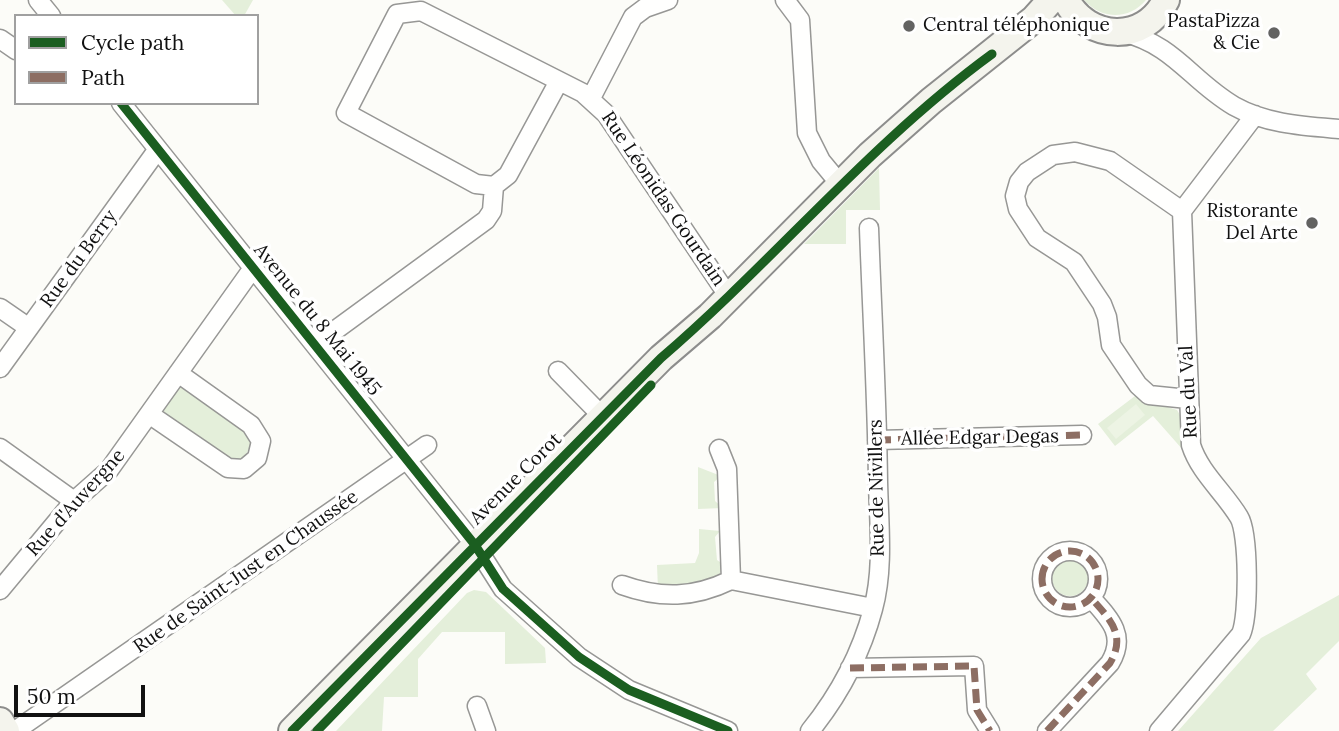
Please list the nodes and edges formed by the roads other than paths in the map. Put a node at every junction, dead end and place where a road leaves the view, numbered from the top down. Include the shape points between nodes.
1 (38, 0) edge
2 (668, 0) edge
3 (785, 0) edge
4 (1051, 0) edge
5 (1066, 0) edge
6 (1165, 2) edge
7 (49, 14) edge
8 (1091, 27) junction
9 (1122, 32) junction
10 (992, 54) junction
11 (1180, 62) junction
12 (559, 81) junction
13 (591, 98) junction
14 (123, 105) edge
15 (1255, 115) junction
16 (1339, 129) edge
17 (158, 149) junction
18 (840, 184) junction
19 (494, 186) junction
20 (1182, 211) junction
21 (869, 228) dead end
22 (253, 268) junction
23 (729, 297) junction
24 (0, 308) edge
25 (710, 316) junction
26 (29, 328) junction
27 (315, 345) junction
28 (0, 368) edge
29 (558, 371) dead end
30 (178, 373) junction
31 (1188, 399) junction
32 (149, 414) junction
33 (603, 417) junction
34 (1082, 435) dead end
35 (877, 440) junction
36 (427, 445) dead end
37 (0, 448) edge
38 (719, 449) dead end
39 (407, 461) junction
40 (74, 501) junction
41 (479, 552) junction
42 (731, 580) junction
43 (622, 585) dead end
44 (0, 590) edge
45 (1091, 598) dead end
46 (873, 608) junction
47 (850, 668) junction
48 (478, 706) dead end
49 (0, 721) edge
50 (6, 731) edge
51 (15, 731) edge
52 (292, 731) edge
53 (317, 731) edge
54 (486, 731) edge
55 (728, 731) edge
56 (810, 731) edge
57 (990, 731) edge
58 (1047, 731) edge
59 (1159, 731) edge

1 - 7 street
2 - 13 street via 633,17
3 - 18 street via 800,20 807,133
4 - 10 street, Avenue Corot
5 - 8 street via 1076,16
6 - 9 street via 1146,24
6 - 11 street via 1164,36
8 - 9 street, Avenue Corot
8 - 10 street, Avenue Corot via 1045,27
9 - 11 street via 1152,41
10 - 18 street, Avenue Corot via 922,108
11 - 15 street via 1214,92
12 - 13 street, Rue Léonidas Gourdain
12 - 19 street via 508,175
12 - 19 street, Rue Léonidas Gourdain via 421,11 397,14 346,113 476,184
13 - 23 street, Rue Léonidas Gourdain
14 - 17 street, Avenue du 8 Mai 1945
15 - 16 street
15 - 20 street
17 - 22 street, Avenue du 8 Mai 1945
17 - 26 street, Rue du Berry
18 - 23 street, Avenue Corot
19 - 27 street via 492,211 486,220
20 - 31 street, Rue du Val
20 - 31 street via 1110,160 1075,152 1053,155 1027,172 1015,196 1037,238 1074,262 1102,304 1111,345 1142,390 1156,397
21 - 35 street, Rue de Nivillers
22 - 27 street, Avenue du 8 Mai 1945
22 - 30 street, Rue d'Auvergne
23 - 25 street, Avenue Corot
24 - 26 street
25 - 33 street, Avenue Corot
25 - 41 street, Avenue Corot via 670,365
26 - 28 street, Rue du Berry
27 - 39 street, Avenue du 8 Mai 1945
29 - 33 street
30 - 32 street, Rue d'Auvergne
30 - 32 street via 251,425 261,441 257,458 244,468 229,468
31 - 59 street, Rue du Val via 1194,454 1242,524 1246,618 1241,634
32 - 40 street, Rue d'Auvergne via 109,470
33 - 41 street, Avenue Corot
34 - 35 street, Allée Edgar Degas
35 - 46 street, Rue de Nivillers via 880,553
36 - 39 street, Rue de Saint-Just en Chaussée
37 - 40 street
38 - 42 street via 727,469
39 - 41 street, Avenue du 8 Mai 1945
39 - 51 street, Rue de Saint-Just en Chaussée
40 - 44 street, Rue d'Auvergne
41 - 52 street, Avenue Corot
41 - 53 street, Avenue Corot
41 - 55 street, Avenue du 8 Mai 1945 via 503,589 594,668 647,698
42 - 43 street via 691,595 656,595
42 - 46 street
45 - 58 street via 1115,626 1117,649 1110,663
46 - 47 street, Rue de Nivillers
47 - 56 street, Rue de Nivillers
47 - 57 street via 974,666 976,710
48 - 54 street
49 - 50 street

